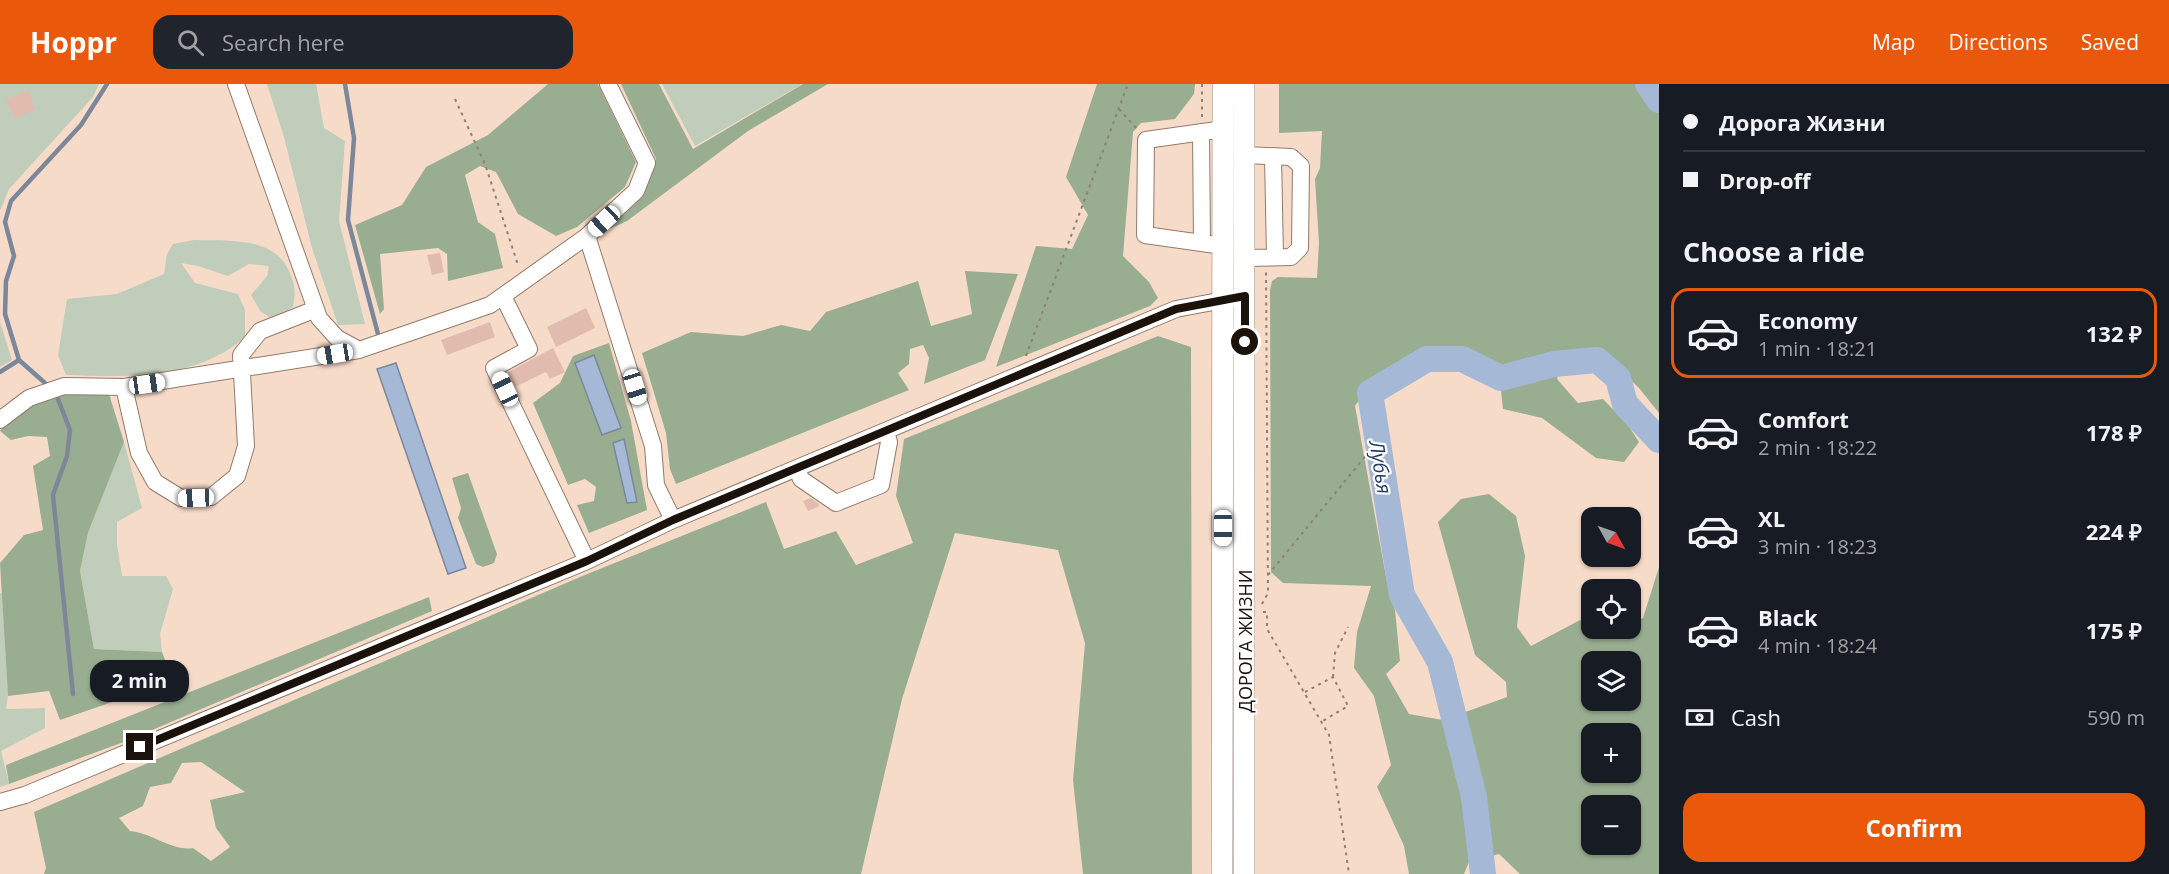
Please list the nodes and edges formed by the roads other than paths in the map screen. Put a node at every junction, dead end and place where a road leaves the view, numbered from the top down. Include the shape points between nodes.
1 (236, 84) edge
2 (608, 84) edge
3 (1223, 84) edge
4 (1244, 84) edge
5 (1224, 129) junction
6 (1201, 132) junction
7 (1245, 155) junction
8 (1273, 156) junction
9 (587, 236) junction
10 (1202, 243) junction
11 (1224, 246) junction
12 (1262, 257) junction
13 (503, 296) junction
14 (1245, 296) junction
15 (1224, 299) junction
16 (316, 309) junction
17 (359, 351) junction
18 (241, 370) junction
19 (124, 387) junction
20 (0, 420) edge
21 (886, 431) junction
22 (797, 469) junction
23 (673, 520) junction
24 (587, 561) junction
25 (0, 802) edge
26 (1222, 874) edge
27 (1244, 874) edge

1 - 16 street
2 - 9 street via 647,163 636,192
3 - 5 main road, ДОРОГА ЖИЗНИ
4 - 7 main road, ДОРОГА ЖИЗНИ
5 - 6 street
5 - 11 main road, ДОРОГА ЖИЗНИ
6 - 10 street
6 - 10 street via 1146,140 1145,235
7 - 8 street
7 - 12 main road, ДОРОГА ЖИЗНИ
8 - 12 street
8 - 12 street via 1291,157 1301,166 1300,248 1291,257
9 - 13 street
9 - 23 street via 653,446 656,485
10 - 11 street
11 - 15 main road, ДОРОГА ЖИЗНИ
12 - 14 main road, ДОРОГА ЖИЗНИ
13 - 17 street via 490,305
13 - 24 street via 530,349 495,368
14 - 15 street
14 - 27 main road, ДОРОГА ЖИЗНИ
15 - 21 street via 1176,309
15 - 26 main road, ДОРОГА ЖИЗНИ
16 - 17 street via 337,338
16 - 18 street via 260,331 241,355
17 - 18 street
18 - 19 street
18 - 19 street via 246,446 237,476 211,497 181,498 155,482 139,453
19 - 20 street via 64,386 29,398
21 - 22 street
21 - 22 street via 889,442 881,485 836,503 801,479
22 - 23 street
23 - 24 street
24 - 25 street via 25,795

